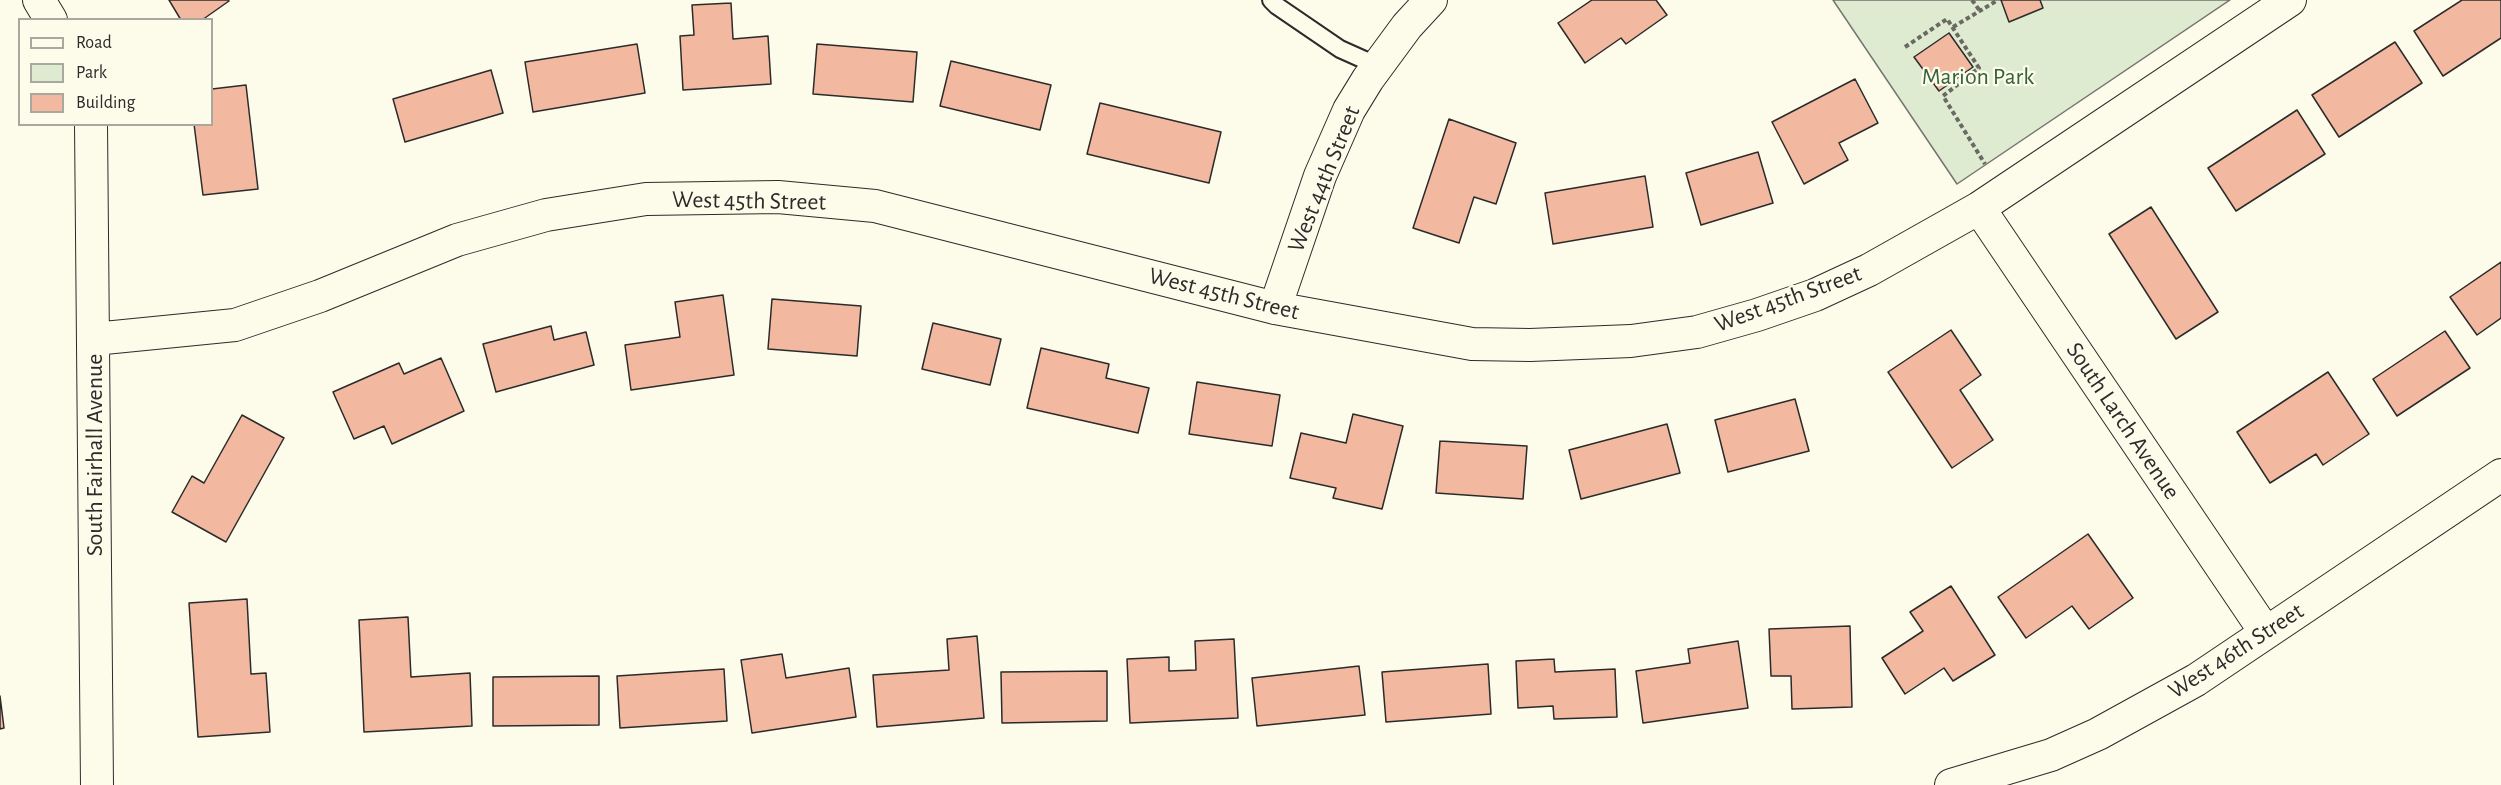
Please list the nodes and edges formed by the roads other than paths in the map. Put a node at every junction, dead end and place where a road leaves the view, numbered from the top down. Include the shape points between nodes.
1 (39, 0) edge
2 (1271, 0) edge
3 (1431, 0) edge
4 (2290, 0) edge
5 (50, 18) edge
6 (1378, 66) junction
7 (91, 126) edge
8 (1991, 200) junction
9 (1275, 308) junction
10 (94, 339) junction
11 (2501, 475) edge
12 (2266, 633) junction
13 (97, 785) edge
14 (1951, 785) edge

1 - 5 street
2 - 6 lane via 1340,49
3 - 6 street, West 44th Street
4 - 8 street, West 45th Street
6 - 9 street, West 44th Street via 1349,110 1320,176
7 - 10 street, South Fairhall Avenue
8 - 9 street, West 45th Street via 1869,270 1815,295 1697,332 1631,341 1472,344
8 - 12 street, South Larch Avenue
9 - 10 street, West 45th Street via 874,206 778,197 646,199 546,216 457,240 320,296 236,325
10 - 13 street, South Fairhall Avenue
11 - 12 street, West 46th Street
12 - 14 street, West 46th Street via 2196,680 2098,734 2051,755

